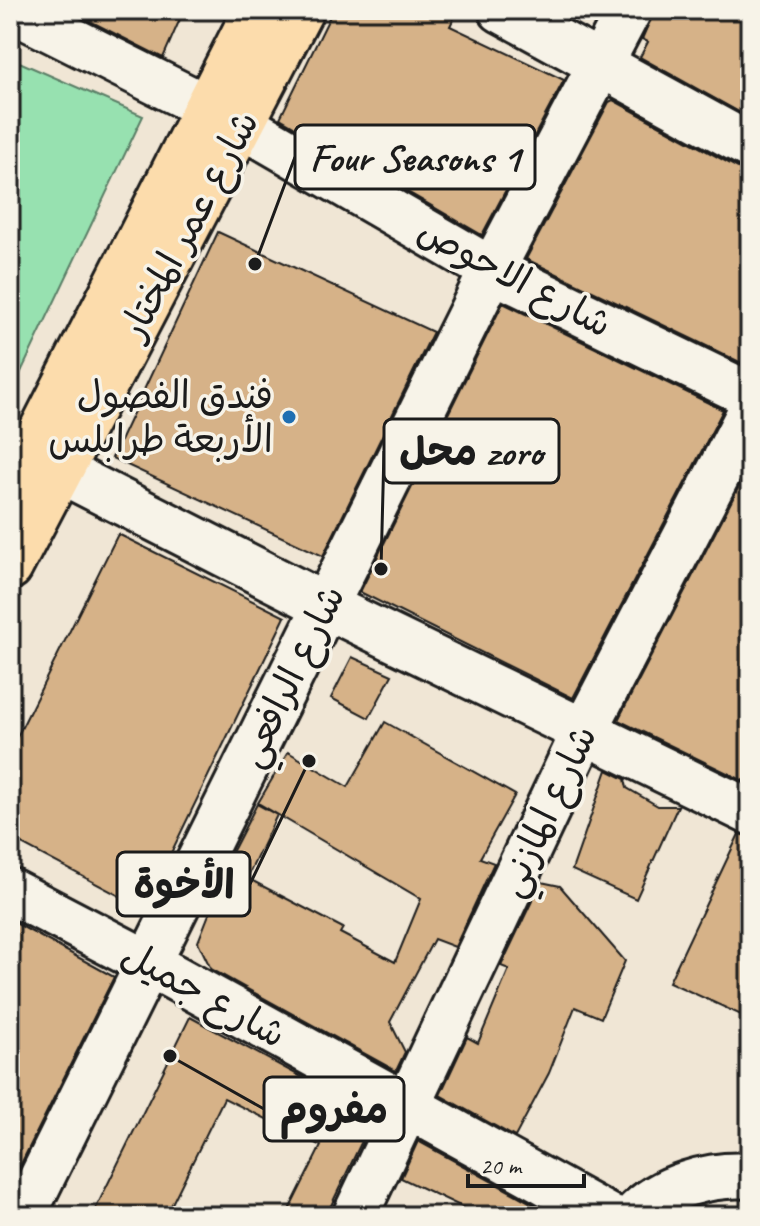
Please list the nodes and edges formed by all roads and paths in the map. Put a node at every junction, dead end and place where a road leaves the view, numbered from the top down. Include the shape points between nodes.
1 (12, 10) edge
2 (256, 10) edge
3 (301, 10) edge
4 (501, 10) edge
5 (629, 10) edge
6 (599, 65) junction
7 (225, 116) junction
8 (750, 146) edge
9 (492, 270) junction
10 (750, 395) edge
11 (750, 412) edge
12 (59, 470) junction
13 (10, 493) edge
14 (10, 567) edge
15 (326, 606) junction
16 (584, 732) junction
17 (750, 812) edge
18 (10, 891) edge
19 (148, 963) junction
20 (408, 1106) junction
21 (750, 1176) edge
22 (658, 1208) edge
23 (23, 1216) edge
24 (355, 1216) edge
25 (607, 1216) edge

1 - 7 street, شارع الاحوص
2 - 7 main road, شارع عمر المختار
3 - 7 main road, شارع عمر المختار
4 - 6 street
5 - 6 street, شارع الرافعي
6 - 8 street
6 - 9 street, شارع الرافعي
7 - 9 street, شارع الاحوص
7 - 12 main road, شارع عمر المختار
7 - 13 main road, شارع عمر المختار
9 - 10 street, شارع الاحوص
9 - 15 street, شارع الرافعي
11 - 16 street, شارع المازني
12 - 14 main road, شارع عمر المختار
12 - 15 street
15 - 16 street
15 - 19 street, شارع الرافعي
16 - 17 street
16 - 20 street, شارع المازني
18 - 19 street, شارع جميل
19 - 20 street, شارع جميل
19 - 23 street, شارع الرافعي
20 - 24 street, شارع المازني
20 - 25 street, شارع جميل
21 - 22 street via 715,1178

